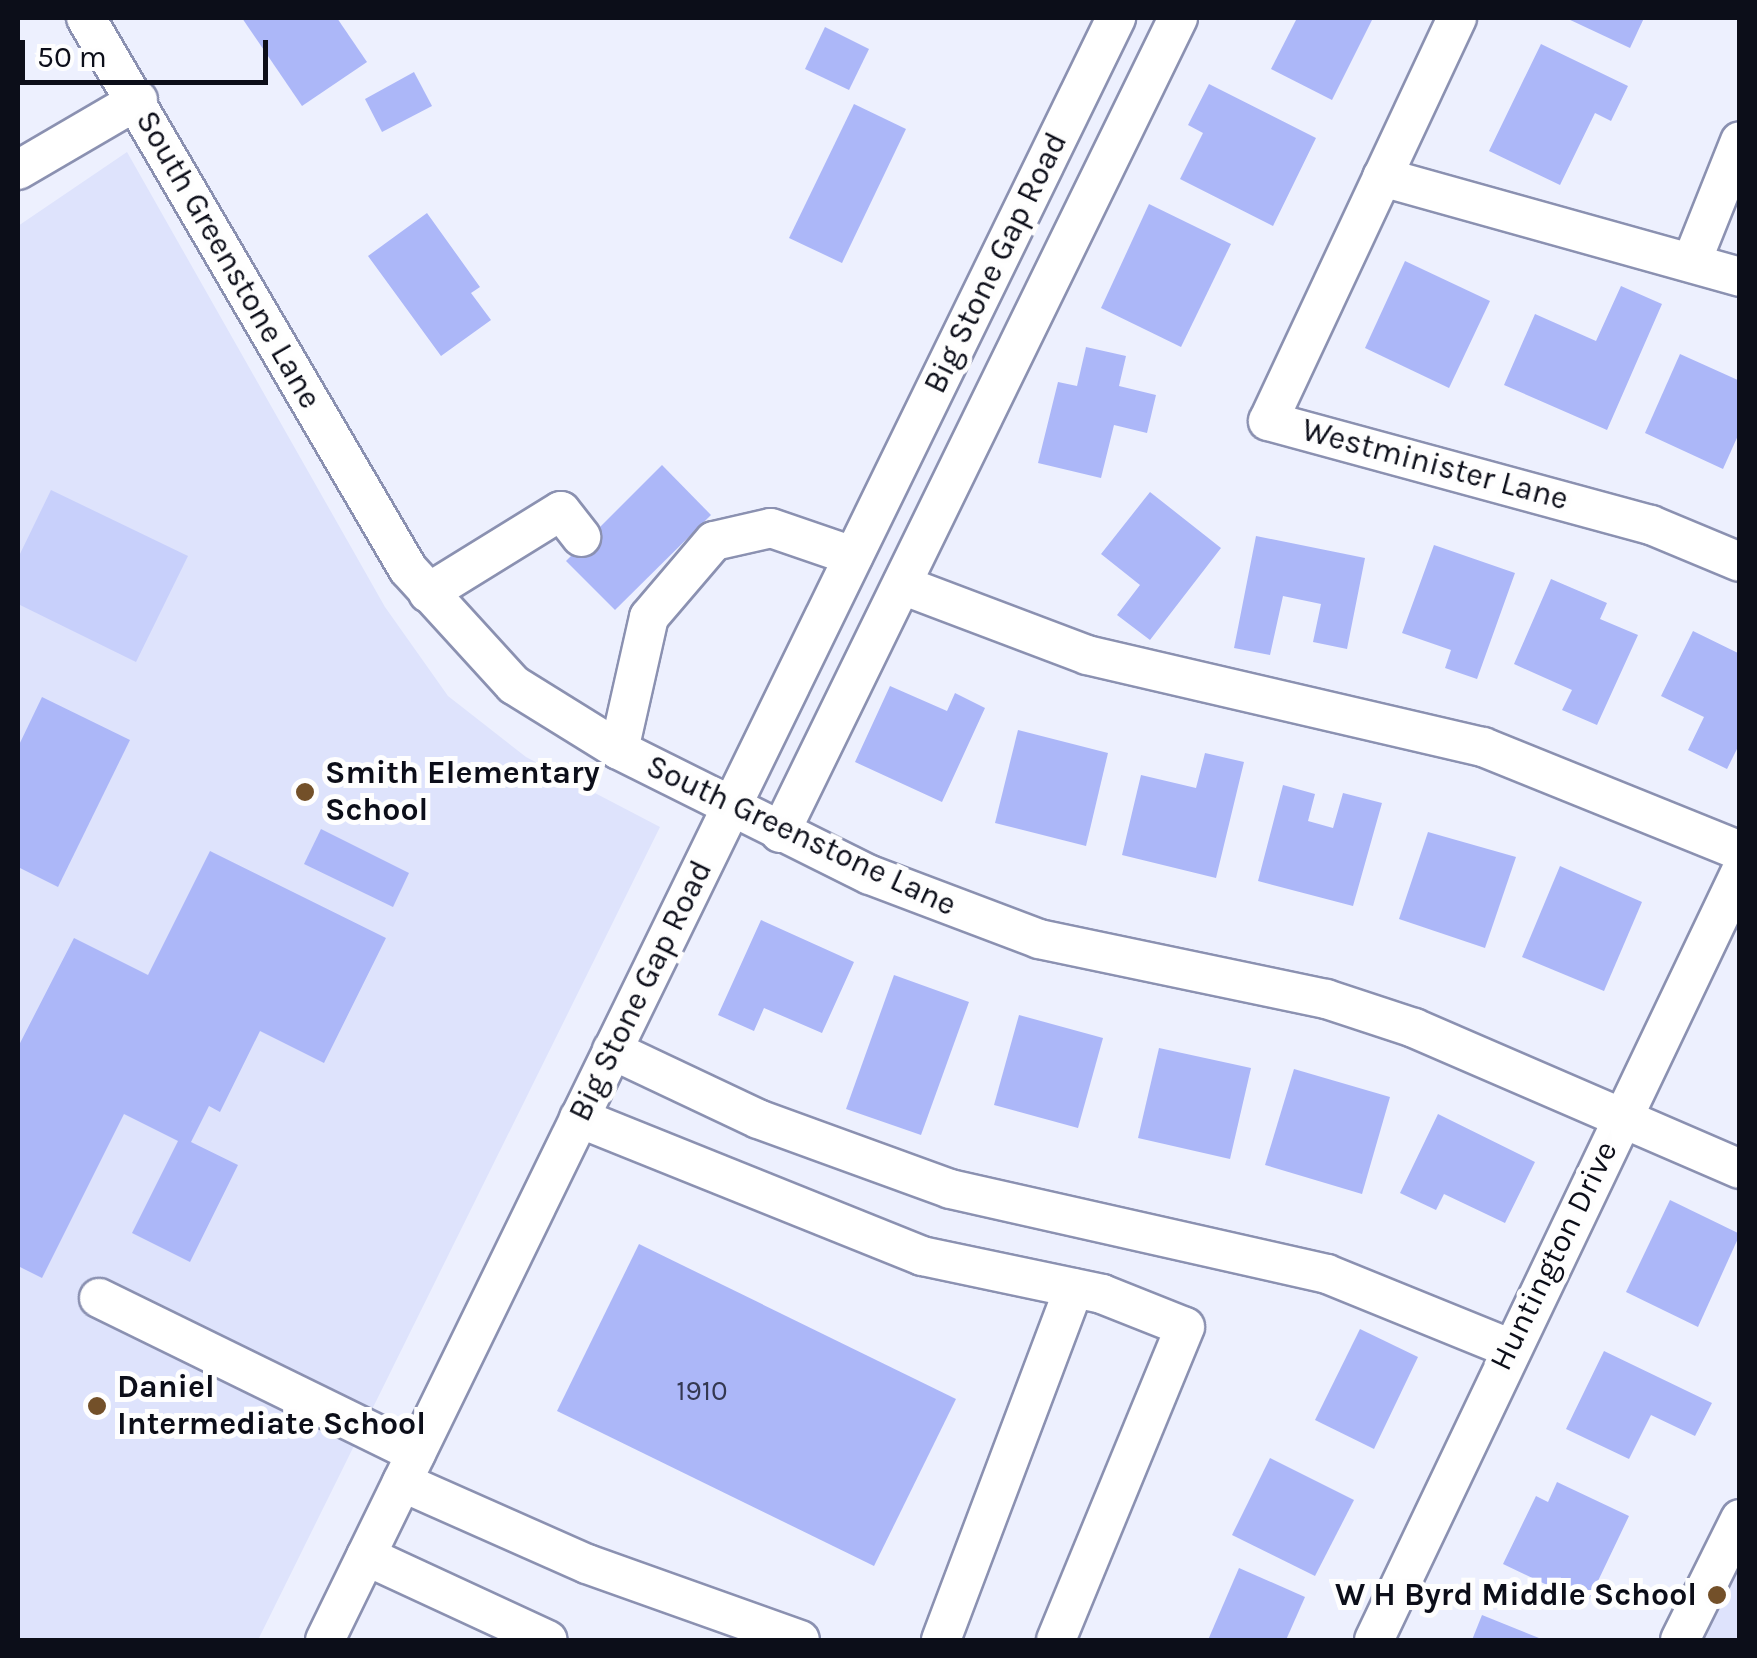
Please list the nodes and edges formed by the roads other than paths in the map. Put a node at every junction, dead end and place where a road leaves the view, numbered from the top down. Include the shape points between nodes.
1 (86, 18) edge
2 (1116, 18) edge
3 (1178, 18) edge
4 (1457, 18) edge
5 (138, 100) junction
6 (1740, 140) edge
7 (18, 170) edge
8 (1382, 177) junction
9 (1692, 261) junction
10 (1740, 277) edge
11 (581, 538) dead end
12 (853, 556) junction
13 (1740, 562) edge
14 (902, 585) junction
15 (428, 593) junction
16 (619, 750) junction
17 (730, 809) junction
18 (780, 833) junction
19 (1740, 851) edge
20 (1740, 873) edge
21 (612, 1050) junction
22 (1623, 1114) junction
23 (579, 1118) junction
24 (1740, 1169) edge
25 (1074, 1288) junction
26 (99, 1298) dead end
27 (1509, 1348) junction
28 (410, 1467) junction
29 (1740, 1519) edge
30 (366, 1556) junction
31 (325, 1640) edge
32 (548, 1640) edge
33 (800, 1640) edge
34 (941, 1640) edge
35 (1056, 1640) edge
36 (1374, 1640) edge
37 (1680, 1640) edge

1 - 5 street, South Greenstone Lane
2 - 12 street, Big Stone Gap Road
3 - 14 street
4 - 8 street, Westminister Lane
5 - 7 street
5 - 15 street, South Greenstone Lane via 360,493
6 - 9 street
8 - 9 street
8 - 13 street, Westminister Lane via 1268,421 1616,515
9 - 10 street
11 - 15 street via 560,512
12 - 16 street via 771,528 714,541 649,617
12 - 17 street, Big Stone Gap Road
14 - 18 street
14 - 19 street via 1087,655 1484,747
15 - 16 street, South Greenstone Lane via 514,685
16 - 17 street, South Greenstone Lane
17 - 18 street, South Greenstone Lane
17 - 21 street, Big Stone Gap Road
18 - 22 street, South Greenstone Lane via 1040,939 1326,999
20 - 22 street, Huntington Drive
21 - 23 street, Big Stone Gap Road
21 - 27 street via 774,1125 950,1189 1328,1274
22 - 24 street, South Greenstone Lane
22 - 27 street, Huntington Drive
23 - 25 street via 922,1256
23 - 28 street, Big Stone Gap Road
25 - 34 street
25 - 35 street via 1185,1327
26 - 28 street
27 - 36 street, Huntington Drive
28 - 30 street, Big Stone Gap Road
28 - 33 street via 586,1564
29 - 37 street
30 - 31 street, Big Stone Gap Road
30 - 32 street

